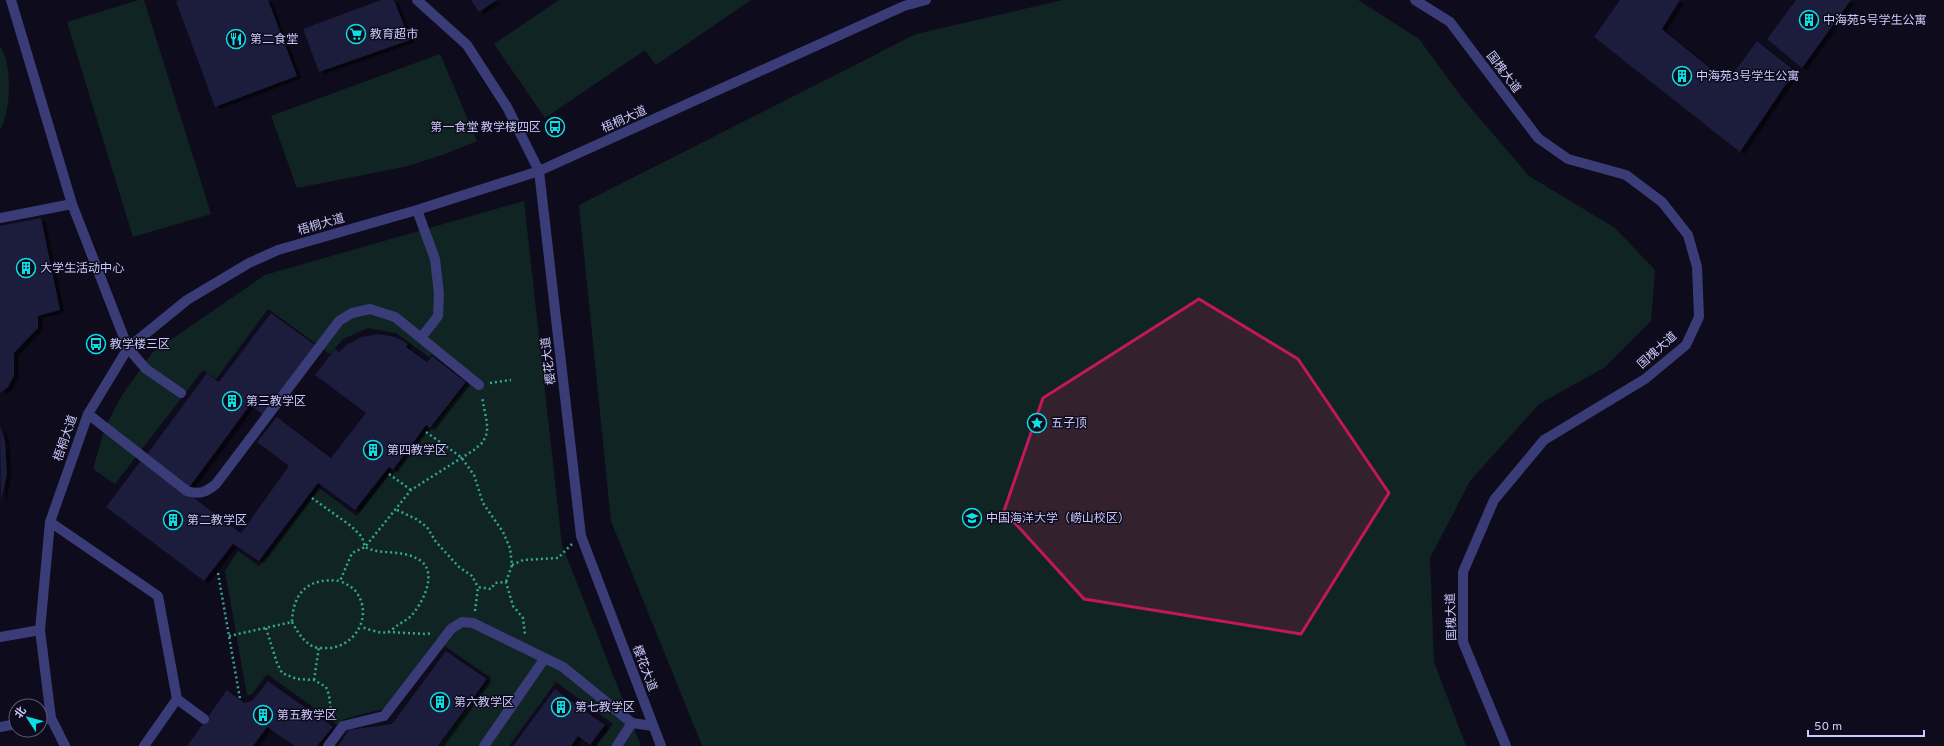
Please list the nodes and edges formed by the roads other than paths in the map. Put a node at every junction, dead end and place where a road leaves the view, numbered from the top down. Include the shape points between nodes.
1 (11, 0) edge
2 (417, 0) edge
3 (926, 0) edge
4 (1415, 0) edge
5 (539, 172) junction
6 (72, 204) junction
7 (416, 210) junction
8 (0, 218) edge
9 (421, 338) junction
10 (128, 348) junction
11 (479, 385) road end
12 (181, 393) dead end
13 (88, 414) junction
14 (50, 522) junction
15 (40, 630) junction
16 (0, 637) edge
17 (545, 658) junction
18 (177, 699) junction
19 (51, 718) junction
20 (48, 719) edge
21 (204, 719) dead end
22 (632, 723) junction
23 (653, 726) junction
24 (65, 746) edge
25 (144, 746) edge
26 (328, 746) edge
27 (484, 746) edge
28 (617, 746) edge
29 (661, 746) edge
30 (1506, 746) edge

1 - 6 lane
2 - 5 lane, 樱花大道 via 467,45 507,107
3 - 5 lane, 梧桐大道 via 904,6
4 - 30 lane, 国槐大道 via 1450,22 1538,138 1568,159 1626,175 1662,202 1688,235 1697,267 1699,316 1686,345 1645,379 1544,440 1494,500 1463,572 1464,642
5 - 7 lane, 梧桐大道
5 - 23 lane, 樱花大道 via 581,536
6 - 8 lane
6 - 10 lane
7 - 9 lane via 435,259 439,294 438,316
7 - 10 lane, 梧桐大道 via 278,250 249,263 187,300
9 - 11 lane
9 - 13 lane via 395,317 370,309 339,321 216,484 197,494 181,486
10 - 12 lane via 146,369
10 - 13 lane, 梧桐大道
13 - 14 lane, 梧桐大道
14 - 15 lane, 梧桐大道
14 - 18 lane via 158,596
15 - 16 lane
15 - 19 lane, 梧桐大道
17 - 22 lane via 563,667
17 - 26 lane via 473,623 462,622 451,629 384,716 343,726
17 - 27 lane
18 - 21 lane
18 - 25 lane
19 - 20 lane
19 - 24 lane, 梧桐大道
22 - 23 lane
22 - 28 lane
23 - 29 lane, 樱花大道

